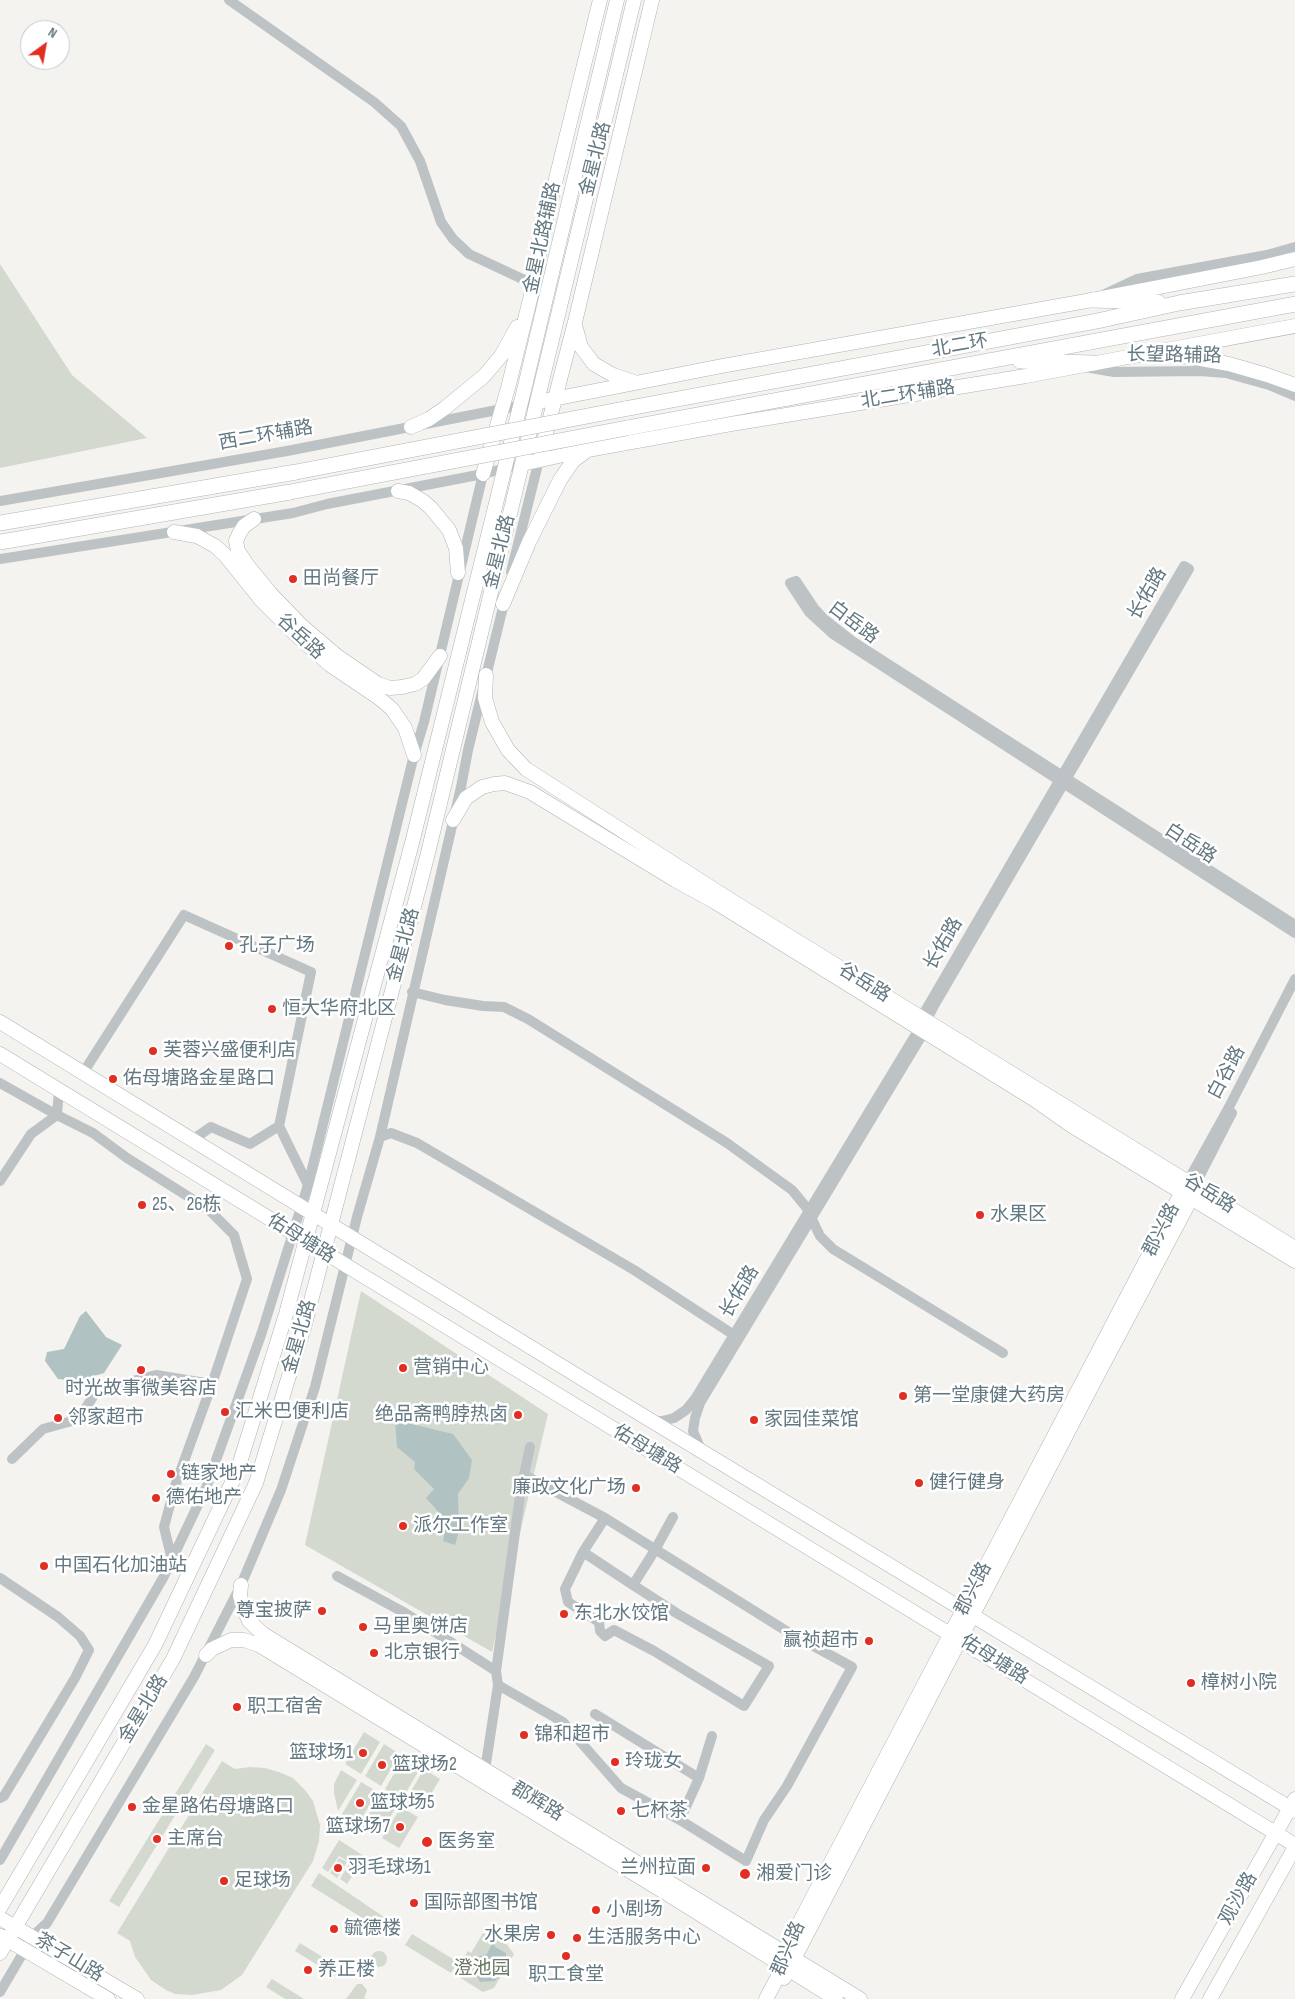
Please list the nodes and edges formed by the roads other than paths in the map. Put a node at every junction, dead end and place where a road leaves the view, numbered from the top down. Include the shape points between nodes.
1 (229, 0) edge
2 (600, 0) edge
3 (617, 0) edge
4 (634, 0) edge
5 (652, 0) edge
6 (1295, 247) edge
7 (1295, 259) edge
8 (569, 270) junction
9 (1295, 274) edge
10 (1295, 284) edge
11 (1262, 288) junction
12 (532, 289) junction
13 (1092, 300) junction
14 (1179, 303) junction
15 (1295, 304) edge
16 (575, 322) junction
17 (1295, 326) edge
18 (1148, 353) junction
19 (989, 359) junction
20 (1086, 365) junction
21 (638, 382) junction
22 (1295, 385) edge
23 (1295, 396) edge
24 (556, 399) junction
25 (538, 402) junction
26 (520, 406) junction
27 (502, 409) junction
28 (411, 427) junction
29 (591, 449) junction
30 (538, 460) junction
31 (522, 464) junction
32 (504, 468) junction
33 (484, 474) junction
34 (398, 491) junction
35 (0, 501) edge
36 (254, 519) junction
37 (0, 523) edge
38 (174, 532) junction
39 (0, 542) edge
40 (0, 559) edge
41 (458, 573) junction
42 (504, 604) junction
43 (440, 656) junction
44 (486, 675) junction
45 (414, 755) junction
46 (1063, 780) junction
47 (453, 820) junction
48 (1295, 925) edge
49 (1295, 933) edge
50 (1295, 979) edge
51 (412, 992) junction
52 (1295, 994) edge
53 (0, 1022) edge
54 (923, 1025) junction
55 (0, 1054) edge
56 (83, 1073) junction
57 (0, 1083) edge
58 (59, 1090) junction
59 (57, 1115) junction
60 (279, 1126) junction
61 (380, 1137) junction
62 (192, 1140) junction
63 (0, 1181) edge
64 (308, 1185) junction
65 (1189, 1189) junction
66 (307, 1210) junction
67 (810, 1216) junction
68 (331, 1224) junction
69 (299, 1238) junction
70 (352, 1238) junction
71 (1295, 1248) edge
72 (324, 1253) junction
73 (1295, 1261) edge
74 (346, 1266) junction
75 (734, 1335) junction
76 (1003, 1353) dead end
77 (212, 1384) junction
78 (651, 1420) junction
79 (530, 1447) dead end
80 (701, 1451) junction
81 (12, 1459) dead end
82 (524, 1474) junction
83 (673, 1516) dead end
84 (605, 1518) junction
85 (655, 1550) junction
86 (583, 1552) junction
87 (172, 1560) junction
88 (337, 1576) dead end
89 (0, 1578) edge
90 (241, 1585) junction
91 (633, 1585) junction
92 (968, 1613) junction
93 (956, 1636) junction
94 (206, 1655) junction
95 (496, 1672) junction
96 (498, 1685) junction
97 (595, 1714) dead end
98 (712, 1736) dead end
99 (485, 1770) junction
100 (699, 1778) junction
101 (0, 1798) edge
102 (1293, 1806) edge
103 (680, 1820) junction
104 (1276, 1833) junction
105 (1295, 1846) edge
106 (0, 1860) edge
107 (0, 1908) edge
108 (0, 1918) edge
109 (14, 1927) junction
110 (33, 1936) junction
111 (4, 1938) edge
112 (26, 1949) junction
113 (0, 1953) edge
114 (787, 1962) junction
115 (0, 1992) edge
116 (108, 1999) edge
117 (137, 1999) edge
118 (766, 1999) edge
119 (774, 1999) edge
120 (836, 1999) edge
121 (860, 1999) edge
122 (1182, 1999) edge
123 (1210, 1999) edge

1 - 12 street via 374,102 401,126 420,161 441,222 453,239 470,254
2 - 12 main road, 金星北路辅路 via 540,244
3 - 26 main road, 金星北路
4 - 8 main road, 金星北路
5 - 16 main road
6 - 13 street via 1137,279
7 - 13 main road
8 - 16 main road
8 - 25 main road, 金星北路
9 - 11 highway
10 - 11 highway, 北二环
11 - 14 highway, 北二环
12 - 27 main road, 金星北路辅路
12 - 28 main road via 509,343 493,366 445,408
13 - 14 highway
13 - 21 main road
14 - 37 highway, 北二环, bridge via 1097,322 296,472
15 - 19 highway, 北二环
16 - 21 main road via 581,346 594,364 614,375
16 - 24 main road
17 - 18 main road, 北二环辅路
18 - 20 main road, 北二环辅路
18 - 22 main road via 1229,364
19 - 20 highway
19 - 39 highway, 北二环, bridge via 290,492
20 - 23 street, 长望路辅路 via 1114,372 1226,373
20 - 29 main road, 北二环辅路
21 - 24 main road
24 - 25 main road
24 - 30 main road
25 - 26 street, 西二环辅路
25 - 31 main road, 金星北路
26 - 27 street, 西二环辅路
26 - 32 main road, 金星北路
27 - 28 street, 西二环辅路
27 - 33 main road, 金星北路辅路
28 - 35 street, 西二环辅路
29 - 30 main road, 北二环辅路
29 - 42 main road via 573,461 560,480 529,542
30 - 31 main road, 北二环辅路
30 - 42 street
31 - 32 street
31 - 68 main road, 金星北路 via 428,853
32 - 33 street
32 - 66 main road, 金星北路 via 412,843
33 - 34 street
33 - 41 street
34 - 36 street
34 - 41 main road via 423,501 449,530 456,548
36 - 38 street
36 - 43 main road, 谷岳路 via 239,534 236,541 238,551 271,594 336,656 378,684 402,688 423,679
38 - 40 street
38 - 45 main road, 谷岳路 via 197,536 215,546 295,634 330,665 392,709 405,728
41 - 43 street
42 - 44 street
43 - 45 street
44 - 47 street
44 - 54 main road, 谷岳路 via 485,698 492,722 508,750 526,769
45 - 64 street
46 - 46 street, 长佑路 via 1189,568 1184,566
46 - 46 street, 白岳路 via 852,641 824,619 796,581 790,583 810,612 833,634
46 - 48 street, 白岳路
46 - 49 street, 白岳路
46 - 54 street, 长佑路
47 - 51 street
47 - 54 main road via 466,798 482,787 505,784 530,792
50 - 65 street, 白谷路
51 - 61 street
51 - 67 street via 504,1007 528,1019 727,1143 792,1190
52 - 65 street, 白谷路
53 - 56 main road, 佑母塘路
54 - 65 main road, 谷岳路
54 - 67 street, 长佑路
55 - 58 main road, 佑母塘路
56 - 60 street via 184,915 311,972
56 - 62 main road, 佑母塘路
57 - 59 street
58 - 59 street
58 - 69 main road, 佑母塘路
59 - 63 street via 31,1134
59 - 77 street via 93,1133 208,1210 234,1235 247,1279
60 - 62 street via 250,1144 211,1127
60 - 64 street
61 - 70 street
61 - 75 street via 391,1133 416,1143 634,1270
62 - 66 main road, 佑母塘路
64 - 66 street
65 - 71 main road, 谷岳路
65 - 73 main road
65 - 92 main road, 郡兴路
66 - 68 main road, 佑母塘路
66 - 69 main road, 金星北路
67 - 75 street, 长佑路
67 - 76 street via 820,1236 833,1249
67 - 80 street, 长佑路 via 698,1408 693,1431
68 - 70 main road, 佑母塘路
68 - 72 main road, 金星北路
69 - 72 main road, 佑母塘路
69 - 87 street via 206,1488
69 - 107 main road, 金星北路 via 286,1314 237,1472 156,1645
70 - 74 street
70 - 78 main road, 佑母塘路
72 - 74 main road, 佑母塘路
72 - 109 main road, 金星北路 via 256,1483 173,1658
74 - 90 street via 306,1418 271,1517
74 - 93 main road, 佑母塘路
75 - 78 street, 长佑路 via 691,1405 674,1418 662,1422
77 - 81 street via 156,1375 97,1390 79,1419 43,1429
77 - 87 street via 164,1527
78 - 80 main road, 佑母塘路
79 - 82 street
80 - 92 main road, 佑母塘路
82 - 84 street
82 - 95 street
83 - 85 street
84 - 85 street
84 - 86 street
85 - 91 street
85 - 103 street via 788,1632 852,1667 787,1786 764,1820 746,1861
86 - 91 street
86 - 91 street via 564,1590 568,1602 599,1622 600,1631 605,1636 614,1630 744,1706 768,1666
87 - 106 street
88 - 95 street via 405,1613
89 - 101 street via 58,1617 80,1636 88,1650 75,1678
90 - 94 street
90 - 99 main road, 郡辉路 via 241,1603 256,1628
92 - 93 main road, 郡兴路
92 - 102 main road, 佑母塘路
93 - 104 main road, 佑母塘路
93 - 114 main road, 郡兴路
94 - 110 street via 47,1923
94 - 114 main road, 郡辉路 via 231,1640 259,1645 661,1890
95 - 96 street
96 - 99 street
96 - 103 street via 563,1722 621,1788
97 - 100 street
98 - 100 street
99 - 114 main road, 郡辉路
100 - 103 street
102 - 104 main road, 观沙路
104 - 105 main road, 佑母塘路
104 - 122 main road, 观沙路
105 - 123 main road, 观沙路
108 - 109 main road, 茶子山路
109 - 110 main road, 茶子山路
109 - 111 main road, 金星北路
110 - 112 street
110 - 117 main road, 茶子山路
111 - 112 main road, 茶子山路
111 - 113 main road, 金星北路
112 - 115 street
112 - 116 main road, 茶子山路
114 - 118 main road, 郡兴路
114 - 119 main road, 郡兴路
114 - 120 main road, 郡辉路
114 - 121 main road, 郡辉路

